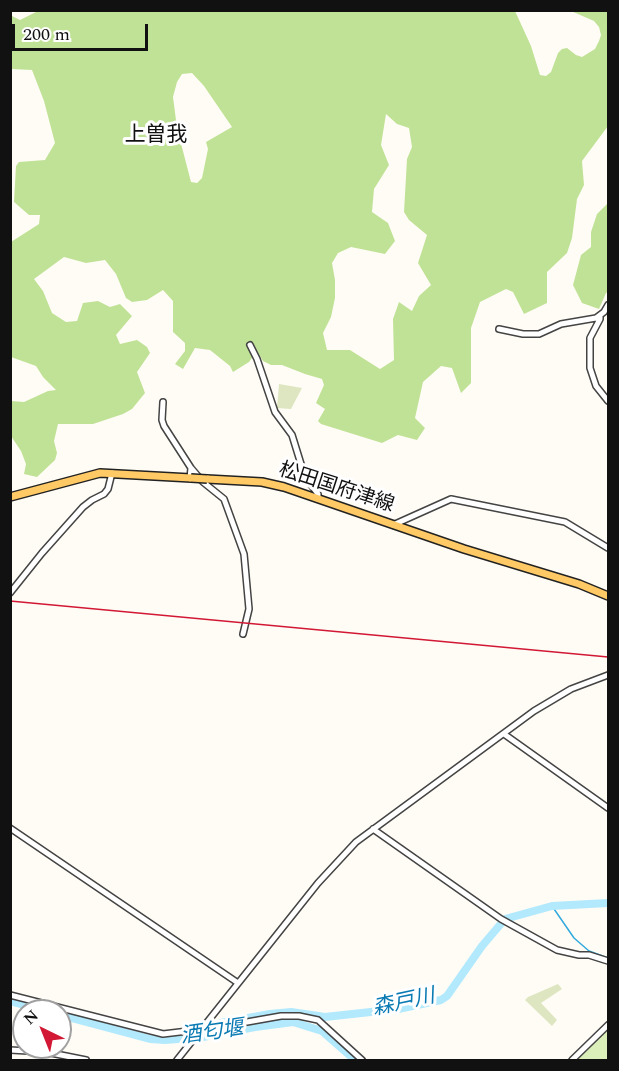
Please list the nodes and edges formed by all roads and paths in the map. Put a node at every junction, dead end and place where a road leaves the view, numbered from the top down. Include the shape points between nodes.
1 (609, 305) edge
2 (600, 316) junction
3 (499, 329) dead end
4 (250, 345) dead end
5 (609, 401) edge
6 (163, 402) dead end
7 (191, 468) junction
8 (112, 473) junction
9 (191, 478) junction
10 (220, 479) junction
11 (216, 490) junction
12 (10, 497) edge
13 (318, 500) junction
14 (393, 525) junction
15 (609, 548) edge
16 (10, 593) edge
17 (609, 596) edge
18 (243, 634) dead end
19 (609, 675) edge
20 (504, 734) junction
21 (609, 807) edge
22 (10, 828) edge
23 (373, 829) junction
24 (609, 961) edge
25 (238, 983) junction
26 (10, 995) edge
27 (609, 1025) edge
28 (203, 1029) junction
29 (10, 1050) edge
30 (86, 1060) edge
31 (177, 1060) edge
32 (362, 1060) edge
33 (572, 1060) edge

1 - 2 street
2 - 3 street via 532,335
2 - 5 street via 589,342 591,374
4 - 13 street via 275,412 292,435 305,477
6 - 7 street via 164,426
7 - 9 street
7 - 11 street
8 - 9 main road, 松田国府津線
8 - 12 main road, 松田国府津線 via 84,476
8 - 16 street via 104,494 83,507
9 - 10 main road, 松田国府津線, bridge
10 - 11 street
10 - 13 main road, 松田国府津線 via 262,482
11 - 18 street via 224,499 244,554 249,609
13 - 14 main road, 松田国府津線
14 - 15 street via 452,499 559,520
14 - 17 main road, 松田国府津線
19 - 20 street via 571,689
20 - 21 street
20 - 23 street
22 - 25 street
23 - 24 street via 504,920 557,950
23 - 25 street via 341,856
25 - 28 street
26 - 28 street via 163,1034
27 - 33 street
28 - 31 street
28 - 32 street via 299,1016 318,1020
29 - 30 street

